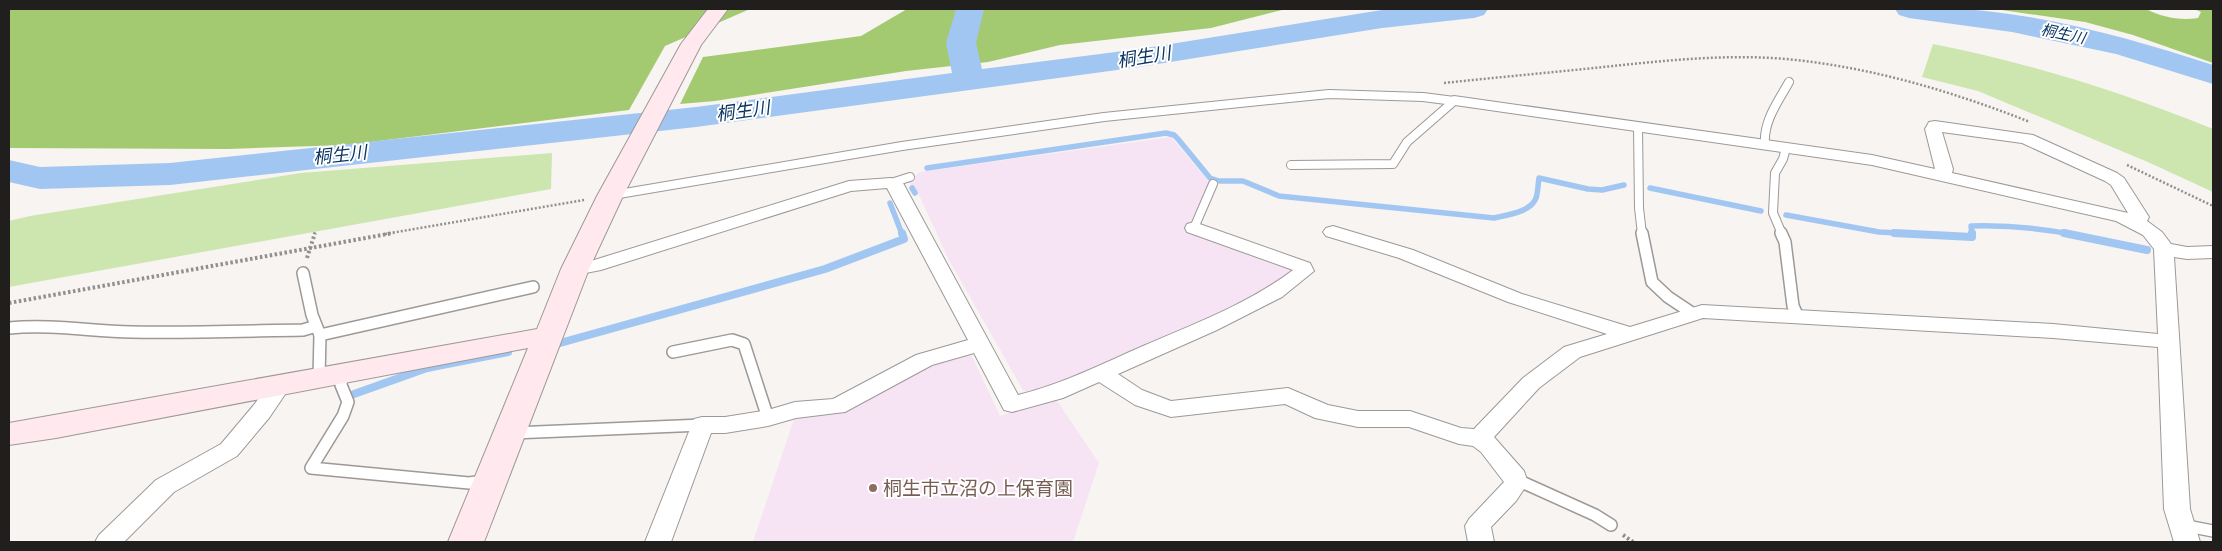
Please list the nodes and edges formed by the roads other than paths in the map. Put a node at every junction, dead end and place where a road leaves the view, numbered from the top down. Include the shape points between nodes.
1 (718, 9) edge
2 (1789, 82) dead end
3 (1454, 101) junction
4 (1638, 127) junction
5 (1766, 145) junction
6 (1786, 148) junction
7 (1291, 165) dead end
8 (1942, 175) junction
9 (910, 177) dead end
10 (891, 183) junction
11 (1213, 184) dead end
12 (604, 195) junction
13 (2136, 222) junction
14 (1194, 228) joint
15 (1333, 232) dead end
16 (2164, 249) junction
17 (2213, 252) edge
18 (575, 269) junction
19 (303, 273) dead end
20 (533, 288) dead end
21 (1692, 313) junction
22 (1798, 317) junction
23 (9, 328) edge
24 (316, 331) junction
25 (1632, 334) junction
26 (547, 337) junction
27 (2170, 343) junction
28 (980, 344) junction
29 (673, 352) dead end
30 (1102, 373) junction
31 (330, 375) junction
32 (281, 384) junction
33 (768, 418) junction
34 (702, 425) junction
35 (509, 433) junction
36 (9, 434) edge
37 (1479, 438) junction
38 (1515, 479) junction
39 (491, 480) junction
40 (1611, 525) dead end
41 (2213, 531) edge
42 (2184, 533) edge
43 (108, 542) edge
44 (466, 542) edge
45 (658, 542) edge
46 (1481, 542) edge

1 - 12 street via 691,44
2 - 5 lane via 1765,126 1763,136
3 - 4 street
3 - 7 lane via 1407,142 1393,164
3 - 12 lane via 1329,94 1104,117
4 - 5 street
4 - 21 lane via 1643,246 1652,282
5 - 6 street
6 - 8 street via 1872,160
6 - 22 lane via 1784,159 1775,173 1773,213 1785,242 1793,306
8 - 13 street
8 - 13 street via 1944,169 1933,129 1935,126 2017,136 2118,182 2140,217
9 - 10 lane
10 - 18 street via 849,186 594,266
10 - 28 street via 897,187
11 - 14 lane
12 - 18 street
13 - 16 street via 2158,239
14 - 30 street via 1298,265 1304,271 1275,294
15 - 25 street via 1406,254 1514,298
16 - 17 street via 2187,253
16 - 27 street
18 - 26 street
19 - 24 lane
20 - 24 lane
21 - 22 street
21 - 25 street
22 - 27 street via 2053,331
23 - 24 lane via 33,325 196,333
24 - 31 lane
25 - 37 street via 1572,352 1531,383
26 - 31 street
26 - 35 street
27 - 42 street via 2177,509
28 - 30 street via 1012,404 1055,393
28 - 33 street via 924,360 837,406 795,410
29 - 33 lane via 732,340 744,344
30 - 37 street via 1154,406 1171,409 1288,396 1323,412 1358,419 1410,419 1459,436
31 - 32 street
31 - 39 lane via 342,385 348,402 344,416 311,468 469,482
32 - 36 street
32 - 43 street via 229,450 165,486
33 - 34 street
34 - 35 lane
34 - 45 street
35 - 39 street
37 - 38 street
38 - 40 lane
38 - 46 street via 1512,490 1478,526
39 - 44 street
41 - 42 lane

